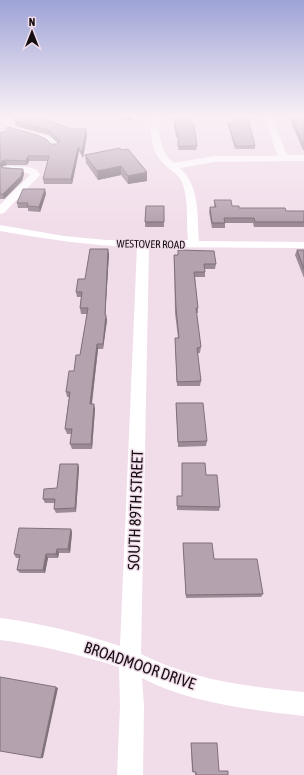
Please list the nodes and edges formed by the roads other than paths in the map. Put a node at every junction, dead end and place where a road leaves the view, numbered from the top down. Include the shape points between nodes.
1 (159, 151) edge
2 (280, 151) edge
3 (283, 158) junction
4 (304, 158) edge
5 (173, 166) junction
6 (7, 169) edge
7 (2, 209) edge
8 (0, 219) edge
9 (0, 228) edge
10 (143, 244) junction
11 (194, 244) junction
12 (304, 245) edge
13 (0, 629) edge
14 (130, 660) junction
15 (304, 704) edge
16 (130, 775) edge

1 - 5 street
2 - 3 street
3 - 4 street
3 - 5 street via 214,159
5 - 11 street via 188,187
6 - 7 street via 29,170 35,175
7 - 8 street
9 - 10 street, WESTOVER ROAD via 81,242
10 - 11 street, WESTOVER ROAD
10 - 14 street, SOUTH 89TH STREET
11 - 12 street, WESTOVER ROAD
13 - 14 street, BROADMOOR DRIVE via 34,633
14 - 15 street, BROADMOOR DRIVE via 157,674 188,684 248,698
14 - 16 street, SOUTH 89TH STREET

